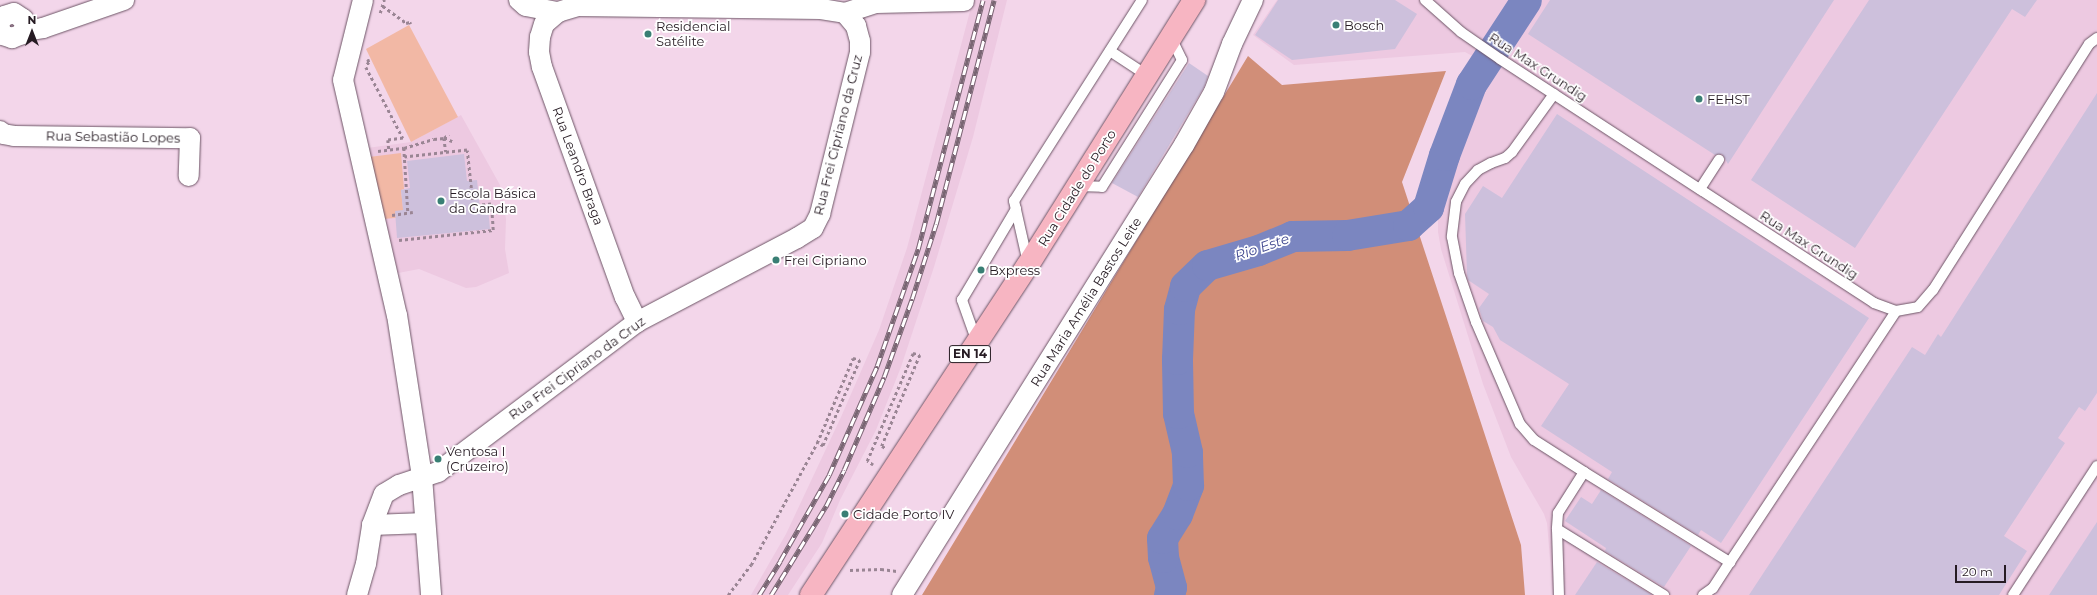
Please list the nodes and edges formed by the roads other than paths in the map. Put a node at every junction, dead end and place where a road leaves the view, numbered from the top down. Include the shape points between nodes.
1 (124, 0) edge
2 (363, 0) edge
3 (520, 0) edge
4 (1142, 0) edge
5 (1194, 0) edge
6 (1254, 0) edge
7 (1425, 0) edge
8 (964, 1) dead end
9 (659, 3) edge
10 (708, 3) edge
11 (558, 12) junction
12 (845, 13) junction
13 (7, 26) edge
14 (1171, 37) junction
15 (2097, 38) edge
16 (1110, 51) junction
17 (1148, 76) junction
18 (1554, 94) junction
19 (0, 131) edge
20 (1719, 160) dead end
21 (189, 176) dead end
22 (1078, 186) junction
23 (1700, 189) junction
24 (1016, 209) junction
25 (1028, 265) junction
26 (1896, 310) junction
27 (637, 322) junction
28 (978, 343) junction
29 (2097, 466) edge
30 (1584, 472) junction
31 (422, 477) junction
32 (425, 523) junction
33 (372, 525) junction
34 (1557, 529) junction
35 (1730, 562) junction
36 (357, 595) edge
37 (431, 595) edge
38 (811, 595) edge
39 (902, 595) edge
40 (1559, 595) edge
41 (1664, 595) edge
42 (1702, 595) edge
43 (2013, 595) edge

1 - 13 street via 43,28
2 - 31 street via 343,80 397,315
3 - 11 street via 526,6
4 - 16 lane
5 - 14 main road, Rua Cidade do Porto / EN 14
6 - 39 street, Rua Maria Amélia Bastos Leite via 1232,44 1214,92 1184,146
7 - 18 lane, Rua Max Grundig via 1462,32
8 - 12 street via 876,3
9 - 10 street
9 - 11 street via 578,6
10 - 12 street via 821,9
11 - 27 street, Rua Leandro Braga via 544,24 540,37 542,67 625,297
12 - 27 street, Rua Frei Cipriano da Cruz via 856,26 860,52 817,221 813,228
14 - 17 main road, Rua Cidade do Porto / EN 14
14 - 22 lane via 1182,60 1102,187
15 - 26 lane, Rua Max Grundig via 2089,44 1933,290 1918,306
16 - 17 lane
16 - 24 lane via 1014,201
17 - 22 main road, Rua Cidade do Porto / EN 14
18 - 23 lane, Rua Max Grundig
18 - 30 lane via 1512,152 1505,158 1478,170 1465,184 1456,202 1452,236 1458,273 1520,424 1534,440
19 - 21 street, Rua Sebastião Lopes via 14,136 190,138
20 - 23 lane
22 - 25 main road, Rua Cidade do Porto / EN 14
23 - 26 lane, Rua Max Grundig via 1874,303
24 - 25 lane
24 - 28 lane via 962,300
25 - 28 main road, Rua Cidade do Porto / EN 14
26 - 35 lane
27 - 31 street, Rua Frei Cipriano da Cruz via 438,472
28 - 38 main road, Rua Cidade do Porto / EN 14
29 - 43 lane
30 - 34 lane via 1558,513
30 - 35 lane
31 - 32 street
31 - 33 street, Rua Frei Cipriano da Cruz via 399,485 384,494
32 - 33 street
32 - 37 street
33 - 36 street, Rua Frei Cipriano da Cruz via 366,564
34 - 40 lane
34 - 41 lane
35 - 42 lane via 1713,588

